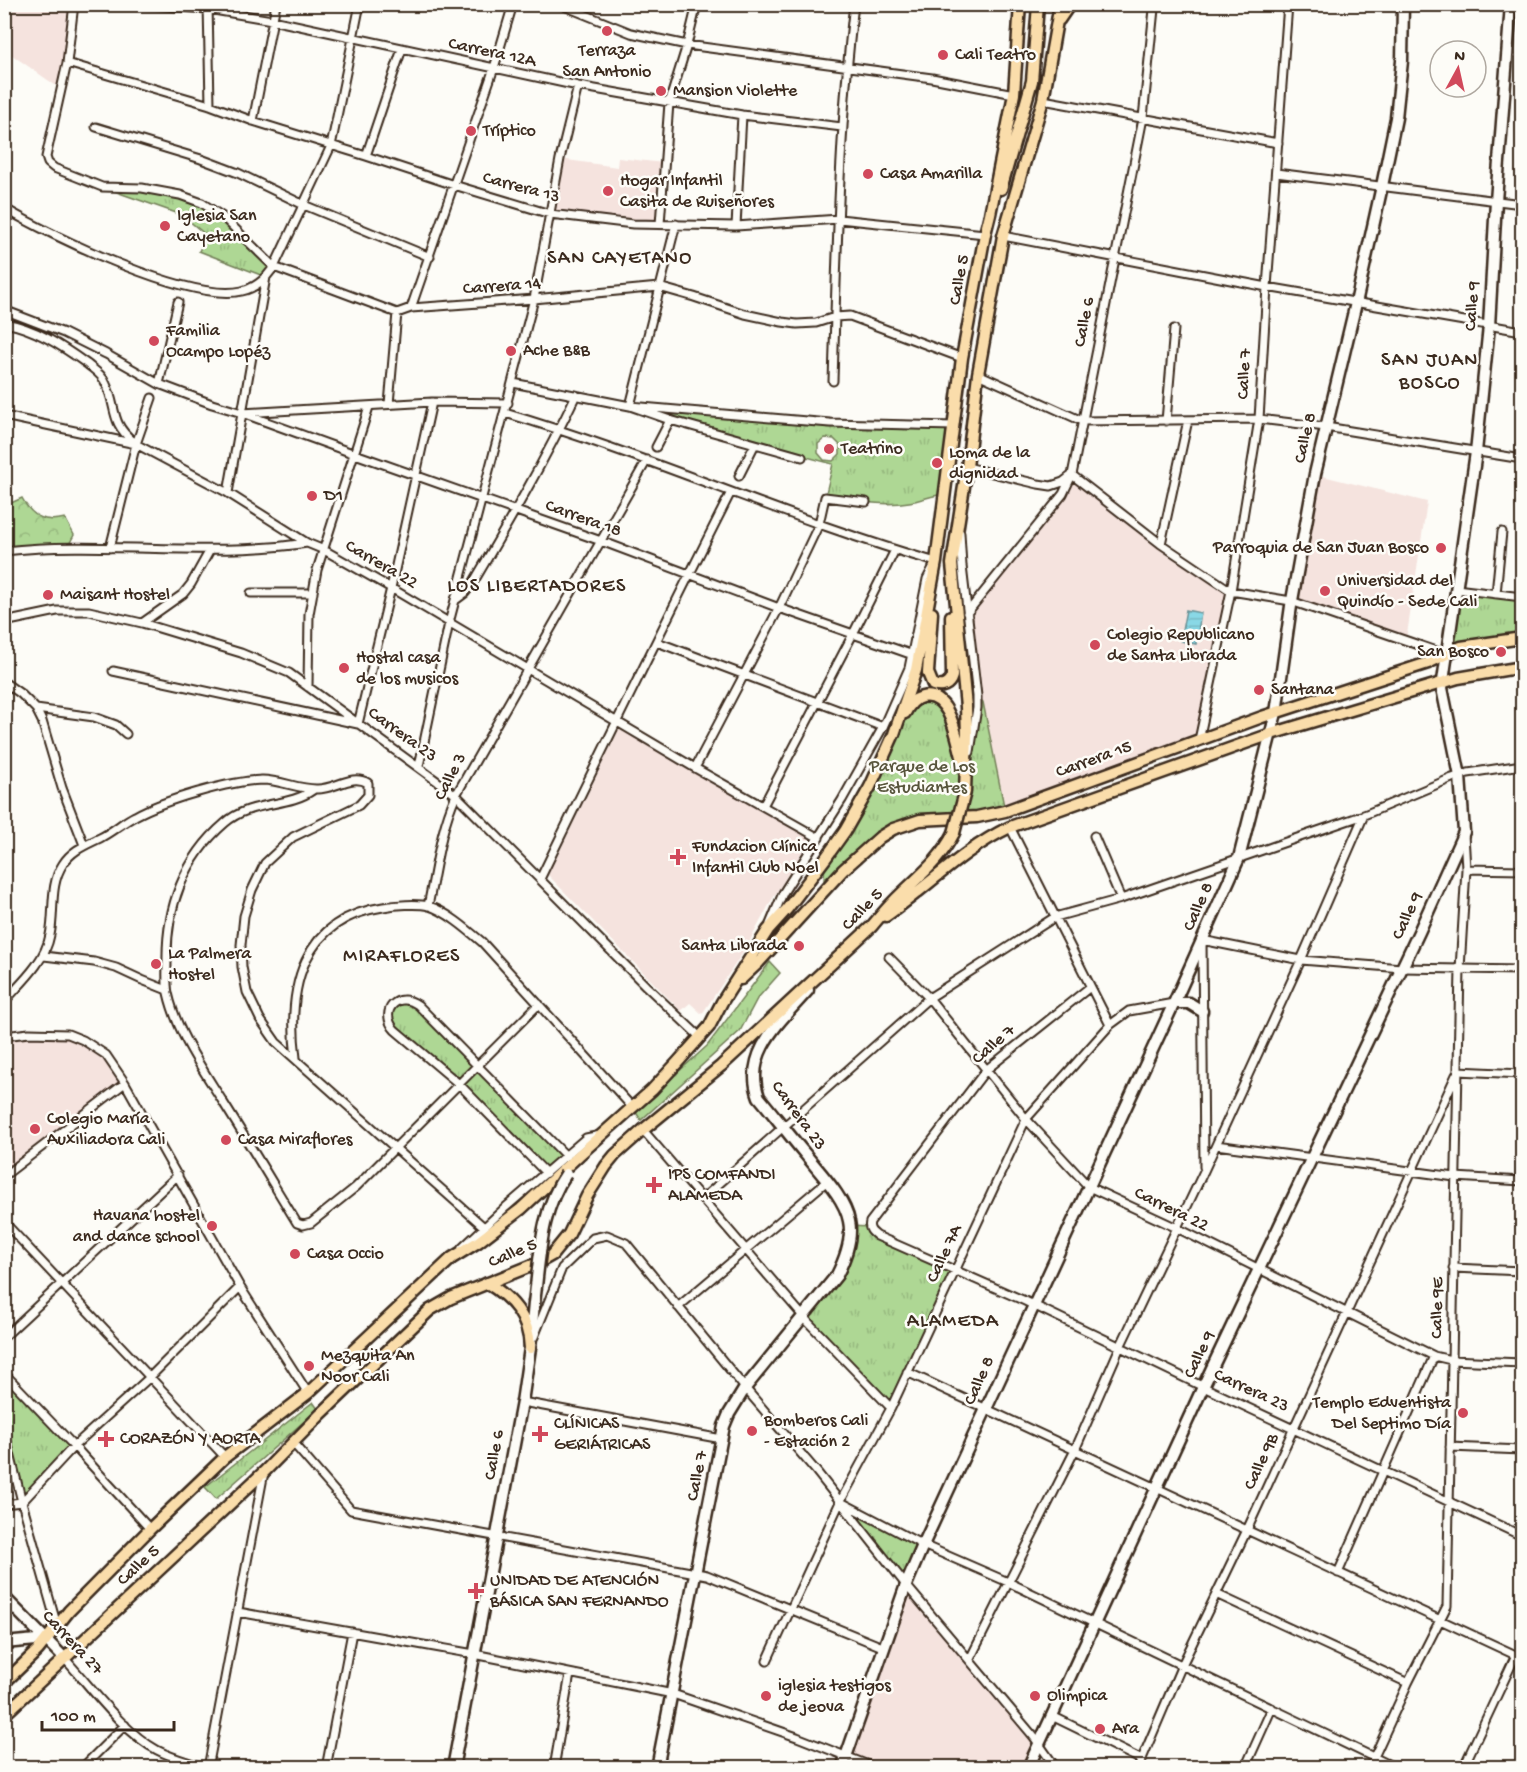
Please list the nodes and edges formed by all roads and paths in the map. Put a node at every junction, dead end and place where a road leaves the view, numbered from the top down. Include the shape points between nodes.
1 (75, 4) edge
2 (136, 4) edge
3 (276, 4) edge
4 (360, 4) edge
5 (513, 4) edge
6 (559, 4) edge
7 (697, 4) edge
8 (854, 4) edge
9 (1020, 4) edge
10 (1060, 4) edge
11 (1070, 4) edge
12 (1157, 4) edge
13 (1288, 4) edge
14 (1403, 4) edge
15 (1511, 4) edge
16 (1038, 5) edge
17 (208, 7) edge
18 (272, 20) junction
19 (1056, 25) junction
20 (353, 38) junction
21 (687, 45) junction
22 (402, 49) junction
23 (67, 63) junction
24 (847, 66) junction
25 (494, 68) junction
26 (578, 86) junction
27 (1014, 94) junction
28 (1043, 100) junction
29 (669, 103) junction
30 (210, 105) junction
31 (742, 115) junction
32 (1143, 118) junction
33 (253, 121) junction
34 (96, 127) dead end
35 (842, 127) junction
36 (1278, 143) junction
37 (331, 146) junction
38 (366, 156) junction
39 (1275, 173) junction
40 (454, 185) junction
41 (1382, 186) junction
42 (1496, 201) junction
43 (1522, 204) edge
44 (304, 205) junction
45 (4, 208) edge
46 (550, 214) junction
47 (990, 214) junction
48 (839, 219) junction
49 (660, 224) junction
50 (676, 224) junction
51 (736, 226) junction
52 (985, 234) junction
53 (1003, 236) junction
54 (430, 257) junction
55 (1115, 257) junction
56 (274, 267) junction
57 (266, 277) junction
58 (659, 287) junction
59 (1267, 287) junction
60 (534, 299) junction
61 (178, 302) dead end
62 (1356, 303) junction
63 (411, 309) junction
64 (4, 310) edge
65 (397, 313) junction
66 (835, 317) junction
67 (4, 322) edge
68 (1489, 326) junction
69 (1174, 329) dead end
70 (1522, 331) edge
71 (962, 358) junction
72 (978, 374) junction
73 (833, 381) dead end
74 (513, 383) junction
75 (159, 384) junction
76 (576, 395) junction
77 (152, 398) dead end
78 (432, 402) junction
79 (508, 403) junction
80 (389, 404) junction
81 (630, 406) junction
82 (369, 407) junction
83 (242, 413) junction
84 (505, 413) junction
85 (4, 417) edge
86 (1259, 419) junction
87 (670, 420) junction
88 (1188, 420) junction
89 (1082, 421) junction
90 (1166, 421) junction
91 (954, 426) junction
92 (1326, 427) junction
93 (560, 429) junction
94 (136, 444) junction
95 (755, 444) junction
96 (656, 447) dead end
97 (1476, 452) junction
98 (355, 454) junction
99 (802, 457) dead end
100 (1522, 459) edge
101 (647, 460) junction
102 (967, 467) junction
103 (1072, 475) junction
104 (416, 476) junction
105 (739, 476) dead end
106 (730, 492) junction
107 (228, 493) junction
108 (481, 498) junction
109 (866, 501) dead end
110 (516, 510) junction
111 (960, 516) junction
112 (819, 524) junction
113 (1502, 532) dead end
114 (602, 541) junction
115 (308, 543) junction
116 (1161, 544) junction
117 (110, 548) junction
118 (210, 550) junction
119 (324, 550) junction
120 (896, 550) junction
121 (4, 551) edge
122 (936, 561) junction
123 (952, 564) junction
124 (689, 574) junction
125 (391, 588) junction
126 (1456, 589) junction
127 (1231, 591) junction
128 (251, 593) dead end
129 (312, 593) junction
130 (1496, 594) junction
131 (1522, 597) edge
132 (456, 599) junction
133 (1292, 601) junction
134 (779, 608) junction
135 (968, 613) junction
136 (4, 622) edge
137 (449, 623) junction
138 (142, 624) junction
139 (853, 634) junction
140 (1522, 638) edge
141 (657, 642) junction
142 (913, 655) junction
143 (1447, 655) junction
144 (528, 667) junction
145 (1522, 667) edge
146 (113, 671) dead end
147 (744, 674) junction
148 (4, 682) edge
149 (1442, 682) junction
150 (308, 687) junction
151 (817, 702) junction
152 (36, 710) junction
153 (1276, 712) junction
154 (617, 720) junction
155 (358, 724) junction
156 (882, 728) junction
157 (126, 734) dead end
158 (894, 734) junction
159 (1271, 734) junction
160 (1199, 740) junction
161 (1522, 765) edge
162 (418, 766) junction
163 (695, 768) junction
164 (966, 772) junction
165 (1460, 776) junction
166 (313, 790) junction
167 (456, 795) junction
168 (763, 806) junction
169 (1364, 815) junction
170 (1010, 827) junction
171 (1464, 832) junction
172 (1094, 836) dead end
173 (819, 838) junction
174 (84, 845) junction
175 (1239, 858) junction
176 (1466, 869) junction
177 (1522, 870) edge
178 (540, 879) junction
179 (1121, 899) junction
180 (428, 906) junction
181 (1055, 917) junction
182 (871, 927) junction
183 (768, 930) junction
184 (1202, 940) junction
185 (44, 956) junction
186 (889, 957) dead end
187 (1301, 960) junction
188 (828, 968) junction
189 (1402, 968) junction
190 (1460, 969) junction
191 (1522, 970) edge
192 (1090, 987) junction
193 (167, 990) junction
194 (728, 991) junction
195 (929, 998) junction
196 (4, 1002) edge
197 (1174, 1003) junction
198 (539, 1004) junction
199 (1202, 1011) junction
200 (1110, 1025) junction
201 (4, 1036) edge
202 (700, 1037) junction
203 (296, 1058) junction
204 (477, 1066) junction
205 (986, 1070) junction
206 (1458, 1071) junction
207 (1522, 1074) edge
208 (125, 1083) junction
209 (459, 1084) junction
210 (633, 1108) junction
211 (1026, 1119) junction
212 (783, 1127) junction
213 (643, 1130) junction
214 (602, 1134) junction
215 (1216, 1145) junction
216 (394, 1148) junction
217 (579, 1155) joint
218 (566, 1156) junction
219 (1312, 1157) junction
220 (1204, 1171) junction
221 (1412, 1171) junction
222 (564, 1172) junction
223 (546, 1173) junction
224 (178, 1175) junction
225 (4, 1176) edge
226 (1455, 1177) junction
227 (827, 1181) junction
228 (1522, 1181) edge
229 (1089, 1187) junction
230 (703, 1198) junction
231 (4, 1222) edge
232 (850, 1226) joint
233 (484, 1227) junction
234 (869, 1227) joint
235 (1177, 1228) junction
236 (747, 1249) junction
237 (452, 1258) junction
238 (1453, 1268) junction
239 (1260, 1269) junction
240 (954, 1270) junction
241 (1522, 1271) edge
242 (62, 1283) junction
243 (487, 1283) junction
244 (240, 1287) junction
245 (1033, 1305) junction
246 (678, 1307) junction
247 (1346, 1313) junction
248 (803, 1316) junction
249 (4, 1337) edge
250 (1120, 1347) junction
251 (530, 1348) junction
252 (1434, 1356) junction
253 (1451, 1360) junction
254 (1522, 1363) edge
255 (907, 1372) junction
256 (4, 1373) edge
257 (150, 1377) junction
258 (1203, 1387) junction
259 (745, 1388) junction
260 (308, 1393) junction
261 (522, 1402) junction
262 (891, 1408) junction
263 (986, 1409) junction
264 (4, 1429) edge
265 (1294, 1429) junction
266 (722, 1439) junction
267 (293, 1443) junction
268 (74, 1446) junction
269 (1450, 1447) junction
270 (1522, 1449) edge
271 (1075, 1450) junction
272 (225, 1457) junction
273 (1382, 1470) junction
274 (264, 1472) junction
275 (1157, 1488) junction
276 (22, 1502) junction
277 (840, 1502) junction
278 (1450, 1502) junction
279 (4, 1504) edge
280 (150, 1529) junction
281 (1247, 1530) junction
282 (1522, 1536) edge
283 (497, 1537) junction
284 (923, 1545) junction
285 (696, 1573) junction
286 (1338, 1573) junction
287 (1008, 1582) junction
288 (906, 1585) junction
289 (1216, 1594) junction
290 (4, 1597) edge
291 (790, 1609) junction
292 (238, 1612) junction
293 (1441, 1620) junction
294 (1095, 1624) junction
295 (57, 1626) junction
296 (352, 1632) junction
297 (47, 1639) junction
298 (4, 1643) edge
299 (885, 1648) junction
300 (474, 1654) junction
301 (1519, 1657) edge
302 (64, 1659) junction
303 (970, 1659) junction
304 (767, 1661) dead end
305 (1182, 1665) junction
306 (570, 1674) junction
307 (4, 1683) edge
308 (1408, 1683) junction
309 (673, 1694) junction
310 (1272, 1708) junction
311 (4, 1715) edge
312 (1052, 1716) junction
313 (125, 1725) junction
314 (1039, 1744) junction
315 (847, 1755) junction
316 (1374, 1757) junction
317 (1142, 1760) junction
318 (90, 1764) edge
319 (82, 1767) edge
320 (206, 1767) edge
321 (326, 1767) edge
322 (453, 1767) edge
323 (554, 1767) edge
324 (657, 1767) edge
325 (842, 1767) edge
326 (876, 1767) edge
327 (1028, 1767) edge
328 (1056, 1767) edge
329 (1138, 1767) edge
330 (1245, 1767) edge
331 (1369, 1767) edge
332 (1396, 1767) edge
333 (1463, 1767) edge

1 - 23 street
2 - 17 street, Carrera 12A
3 - 18 street
4 - 20 street
5 - 25 street
6 - 21 street via 631,33
7 - 21 street
8 - 24 street
9 - 27 main road, Calle 5
10 - 19 main road, Calle 5
11 - 19 main road
12 - 32 street, Calle 6
13 - 36 street, Calle 7
14 - 41 main road, Calle 8 via 1396,118
15 - 42 main road, Calle 9
16 - 47 main road via 1030,89
17 - 18 street, Carrera 12A
17 - 30 street
18 - 20 street, Carrera 12A
18 - 33 street
19 - 28 main road, Calle 5
20 - 22 street, Carrera 12A
20 - 37 street
21 - 24 street
21 - 29 street
22 - 25 street, Carrera 12A
22 - 38 street
23 - 30 street, Carrera 13
23 - 56 street via 46,157 48,163 102,188 142,188 202,203 245,237
24 - 27 street
24 - 35 street
25 - 26 street, Carrera 12A
25 - 40 street
26 - 29 street, Carrera 12A
26 - 46 street
27 - 47 main road, Calle 5
28 - 32 street
28 - 53 main road, Calle 5
29 - 31 street, Carrera 12A
29 - 49 street
30 - 33 street, Carrera 13
31 - 35 street, Carrera 12A
31 - 51 street
32 - 36 street
32 - 55 street, Calle 6
33 - 37 street, Carrera 13
34 - 44 street via 229,169
35 - 48 street
36 - 39 street, Calle 7
37 - 38 street, Carrera 13
37 - 44 street
38 - 40 street, Carrera 13
39 - 41 street
39 - 59 street, Calle 7
40 - 46 street, Carrera 13
40 - 54 street
41 - 42 street
41 - 62 main road, Calle 8
42 - 43 street
42 - 68 main road, Calle 9
44 - 54 street
44 - 56 street
45 - 57 street via 84,248 182,285 220,292 243,291
46 - 49 street, Carrera 13
46 - 60 street
47 - 52 main road, Calle 5
48 - 51 street, Carrera 13
48 - 52 street, Carrera 13
48 - 66 street
49 - 50 street, Carrera 13
50 - 51 street, Carrera 13
50 - 58 street
52 - 71 main road, Calle 5
53 - 55 street
53 - 72 main road, Calle 5
54 - 63 street
55 - 59 street
55 - 89 street, Calle 6
56 - 57 street
56 - 65 street
57 - 83 street
58 - 60 street, Carrera 14
58 - 66 street, Carrera 14 via 782,322 816,323
58 - 81 street
59 - 62 street
59 - 86 street, Calle 7
60 - 63 street, Carrera 14
60 - 74 street
61 - 75 street
62 - 68 street
62 - 92 main road, Calle 8
63 - 65 street, Carrera 14
64 - 75 street, Carrera 18 via 64,333
65 - 80 street
66 - 71 street, Carrera 14 via 858,318
66 - 73 street
67 - 94 street via 58,344 97,373 105,381 123,433
68 - 70 street
68 - 97 main road, Calle 9
69 - 90 street
71 - 91 main road, Calle 5
72 - 89 street
72 - 102 main road, Calle 5
74 - 76 street
74 - 79 street
75 - 83 street, Carrera 18
76 - 81 street
76 - 93 street
77 - 94 street
78 - 79 street
78 - 80 street
78 - 104 street
79 - 84 street
80 - 82 street
81 - 87 street
81 - 91 street via 830,423
82 - 83 street
82 - 98 street
83 - 98 street, Carrera 18
83 - 107 street
84 - 93 street
84 - 108 street
85 - 94 street, Carrera 22
86 - 88 street
86 - 92 street
86 - 127 street, Calle 7
87 - 95 street
87 - 96 street
88 - 90 street
88 - 116 street
89 - 90 street
89 - 103 street, Calle 6
91 - 122 main road, Calle 5
92 - 97 street
92 - 133 main road, Calle 8
93 - 101 street
93 - 110 street
94 - 107 street, Carrera 22
94 - 117 street
95 - 99 street
95 - 105 street
97 - 100 street
97 - 126 main road, Calle 9
98 - 104 street, Carrera 18
98 - 119 street
101 - 106 street
101 - 114 street, Calle 3
102 - 103 street via 1051,486
102 - 111 main road, Calle 5
103 - 116 street
103 - 135 street, Calle 6 via 1063,494
104 - 108 street, Carrera 18
104 - 125 street
106 - 112 street
106 - 124 street
107 - 115 street, Carrera 22
108 - 110 street, Carrera 18
108 - 132 street
109 - 112 street via 825,497
110 - 114 street, Carrera 18
110 - 132 street via 473,584
111 - 123 main road, Calle 5
111 - 135 street, Calle 5
112 - 120 street
112 - 134 street
113 - 130 street
114 - 124 street, Carrera 18
114 - 144 street, Calle 3
115 - 118 street
115 - 119 street, Carrera 22
116 - 127 street
117 - 118 street
117 - 121 street
118 - 138 street via 183,594
119 - 125 street, Carrera 22
119 - 129 street
120 - 122 street
120 - 139 street
122 - 123 main road via 928,673 933,685 939,687 950,682 952,676
122 - 142 street, Calle 5 via 927,579
122 - 158 main road, Calle 5 via 916,670
123 - 164 main road, Calle 5 via 966,707
124 - 134 street, Carrera 18
124 - 141 street
125 - 137 street, Carrera 22
125 - 155 street
126 - 130 street
126 - 143 main road, Calle 9
127 - 133 street
127 - 160 street, Calle 7
128 - 129 street
129 - 150 street
130 - 131 street
132 - 137 street
133 - 143 street
133 - 153 main road, Calle 8
134 - 139 street, Carrera 18
134 - 147 street
135 - 164 street, Calle 5 via 977,708
136 - 138 street, Carrera 23 via 71,610
137 - 144 street, Carrera 22
137 - 162 street
138 - 150 street, Carrera 23 via 270,664
139 - 142 street, Carrera 18
139 - 151 street
140 - 143 main road, Carrera 15 via 1461,647
141 - 147 street
141 - 154 street
142 - 156 street, Calle 5
143 - 149 main road, Calle 9
143 - 153 main road, Carrera 15
144 - 154 street, Carrera 22
144 - 167 street, Calle 3
145 - 149 main road, Carrera 15
146 - 155 street
147 - 151 street
147 - 163 street
148 - 152 street
149 - 159 main road, Carrera 15
149 - 165 main road, Calle 9
150 - 155 street, Carrera 23
151 - 156 street
151 - 168 street
152 - 157 street via 94,717 116,725
152 - 174 street
153 - 159 main road, Calle 8
153 - 160 main road, Carrera 15
154 - 163 street, Carrera 22
154 - 178 street
155 - 162 street, Carrera 23
156 - 173 street, Calle 5
158 - 164 main road via 913,702 923,697 934,698 950,714
158 - 183 main road, Calle 5 via 845,831
159 - 170 main road, Carrera 15
159 - 175 main road, Calle 8
160 - 194 main road, Carrera 15 via 1005,811 920,820 893,829 843,870
161 - 165 street
162 - 167 street, Carrera 23
163 - 168 street, Carrera 22
164 - 182 main road, Calle 5, bridge via 965,792 948,843 922,876
165 - 169 street
165 - 171 main road, Calle 9
166 - 174 street via 263,780 236,783 158,805
166 - 193 street via 304,796 248,809 208,838 179,886 170,916
166 - 203 street via 351,779 363,780 369,789 359,805 293,837 265,863 244,916 241,945 247,992 260,1019 276,1042
167 - 178 street, Carrera 23
167 - 180 street, Calle 3 via 441,841
168 - 173 street, Carrera 22
169 - 175 street
169 - 187 street
170 - 181 street
170 - 182 main road, Carrera 15 via 960,856
171 - 176 street, Calle 9E
171 - 189 main road, Calle 9
172 - 179 street
173 - 183 street, Calle 5 via 783,892
174 - 185 street via 63,863 57,877 51,934
175 - 179 street
175 - 184 main road, Calle 8
176 - 177 street
176 - 190 street, Calle 9E
178 - 202 street, Carrera 23
179 - 181 street
180 - 198 street via 455,920 482,942
180 - 203 street via 365,909 320,939 305,960 297,983 292,1032
181 - 192 street
181 - 195 street
182 - 188 main road, Calle 5
183 - 194 main road, Calle 5
184 - 187 street
184 - 197 main road, Calle 8
184 - 199 street
185 - 193 street via 116,968
185 - 196 street
186 - 195 street, Carrera 22
187 - 189 street
187 - 215 street
188 - 212 main road, Carrera 23 via 767,1038 758,1056 754,1073 759,1097
188 - 213 main road, Calle 5 via 721,1066
189 - 190 street
189 - 219 main road, Calle 9
190 - 191 street
190 - 206 street, Calle 9E
192 - 200 street
192 - 205 street, Calle 7
193 - 216 street via 187,1043 297,1223 311,1223 356,1187
194 - 202 main road, Calle 5 via 709,1028
195 - 205 street, Carrera 22
195 - 212 street
197 - 199 main road via 1189,1003
197 - 200 street, Calle 7A via 1129,1011
197 - 229 main road, Calle 8
198 - 204 street
198 - 210 street
199 - 220 street
200 - 211 street, Calle 7A
201 - 208 street via 68,1034 106,1055
202 - 210 main road, Calle 5
203 - 216 street
204 - 209 street
204 - 209 street via 413,1001 406,999 393,1005 389,1011 390,1025
204 - 218 street
205 - 211 street, Carrera 22
205 - 234 street, Calle 7
206 - 207 street
206 - 221 street, Calle 9B
206 - 226 street, Calle 9E
208 - 224 street
208 - 225 street
209 - 216 street
209 - 223 street
210 - 214 main road, Calle 5
211 - 229 street, Carrera 22
211 - 240 street, Calle 7A
212 - 227 main road, Carrera 23
212 - 230 street
213 - 230 street
213 - 243 main road, Calle 5 via 606,1166 569,1234 552,1255
214 - 217 main road, Calle 5
214 - 218 street, Calle 5 via 586,1138
215 - 219 street
215 - 220 street
216 - 233 street
217 - 222 main road, Calle 6
218 - 223 street, Calle 5
219 - 221 street
219 - 239 main road, Calle 9
220 - 235 street
221 - 226 street
221 - 247 street, Calle 9B
222 - 237 main road, Calle 5 via 521,1209
222 - 251 main road, Calle 6, bridge via 545,1219
223 - 233 street, Calle 5
224 - 242 street
224 - 244 street
226 - 228 street
226 - 238 street, Calle 9E
227 - 232 main road, Carrera 23 via 846,1209
227 - 236 street
229 - 235 street, Carrera 22
229 - 245 main road, Calle 8
230 - 236 street
231 - 242 street
232 - 248 main road, Calle 7 via 845,1258 837,1275
233 - 237 street, Calle 5
234 - 240 street, Carrera 23 via 877,1236
235 - 239 street, Carrera 22
235 - 250 street
236 - 246 street
236 - 248 street
237 - 260 main road, Calle 5
238 - 241 street
238 - 253 street, Calle 9E
239 - 247 street, Carrera 22
239 - 258 main road, Calle 9
240 - 245 street, Carrera 23
240 - 255 street, Calle 7A
242 - 249 street
242 - 257 street
243 - 251 main road via 506,1295 520,1311
243 - 267 main road, Calle 5 via 430,1310
244 - 257 street
244 - 260 street
245 - 250 street, Carrera 23
245 - 263 main road, Calle 8
246 - 251 street via 626,1243 607,1235 593,1238 562,1268
246 - 259 street
247 - 252 street, Carrera 22
247 - 265 street, Calle 9B
248 - 259 main road, Calle 7
248 - 262 street
250 - 258 street, Carrera 23
250 - 271 street
251 - 261 main road, Calle 6
252 - 253 street, Carrera 22
252 - 273 street
253 - 254 street, Carrera 22
253 - 269 street, Calle 9E
255 - 262 street, Calle 7A
255 - 263 street
256 - 268 street
257 - 268 street
257 - 272 street
258 - 265 street, Carrera 23
258 - 275 main road, Calle 9
259 - 266 main road, Calle 7 via 729,1414
259 - 277 street
260 - 272 main road, Calle 5
261 - 266 street
261 - 283 main road, Calle 6
262 - 277 street, Calle 7A
263 - 271 street
263 - 284 main road, Calle 8
264 - 276 street
265 - 273 street, Carrera 23
265 - 281 street, Calle 9B
266 - 285 main road, Calle 7
267 - 274 main road, Calle 5
267 - 283 street via 351,1510
268 - 276 street
268 - 280 street
269 - 270 street
269 - 278 street, Calle 9E
271 - 275 street
271 - 287 street
272 - 280 main road, Calle 5
273 - 278 street, Carrera 23
273 - 286 street
274 - 292 street
274 - 302 main road, Calle 5
275 - 281 street
275 - 294 main road, Calle 9
276 - 279 street
276 - 295 street
277 - 284 street
277 - 288 street
277 - 291 street, Calle 7A
278 - 282 street, Carrera 23
278 - 293 street, Calle 9E via 1447,1606
280 - 295 main road, Calle 5
281 - 286 street
281 - 289 street, Calle 9B
283 - 285 street
283 - 300 main road, Calle 6
284 - 287 street
284 - 288 main road, Calle 8
285 - 291 street
285 - 309 main road, Calle 7
286 - 293 street
287 - 294 street
287 - 303 street
288 - 299 main road, Calle 8
288 - 303 street
289 - 305 street, Calle 9B
289 - 308 street
290 - 297 main road, Carrera 27
291 - 299 street
291 - 304 street, Calle 7A
292 - 296 street
292 - 320 street
293 - 301 street
293 - 308 street, Calle 9E
294 - 305 street
294 - 312 main road, Calle 9
295 - 297 main road, Calle 5
296 - 300 street
296 - 321 street
297 - 298 main road
297 - 302 main road, Carrera 27
297 - 307 main road, Calle 5
299 - 315 main road, Calle 8
300 - 306 street
300 - 322 main road, Calle 6
301 - 333 street
302 - 311 main road, Calle 5
302 - 313 street, Carrera 27
303 - 314 street
305 - 310 street
305 - 317 street, Calle 9B
306 - 309 street
306 - 323 street
308 - 316 street, Calle 9E
309 - 315 street
309 - 324 main road, Calle 7
310 - 316 street
310 - 330 street
312 - 314 main road, Calle 9
312 - 317 street
313 - 318 street
313 - 320 street, Carrera 27 via 156,1749
314 - 327 main road, Calle 9
314 - 328 street
315 - 325 main road, Calle 8
315 - 326 street
316 - 331 street, Calle 9E
316 - 332 street
317 - 329 street, Calle 9B
318 - 319 street

